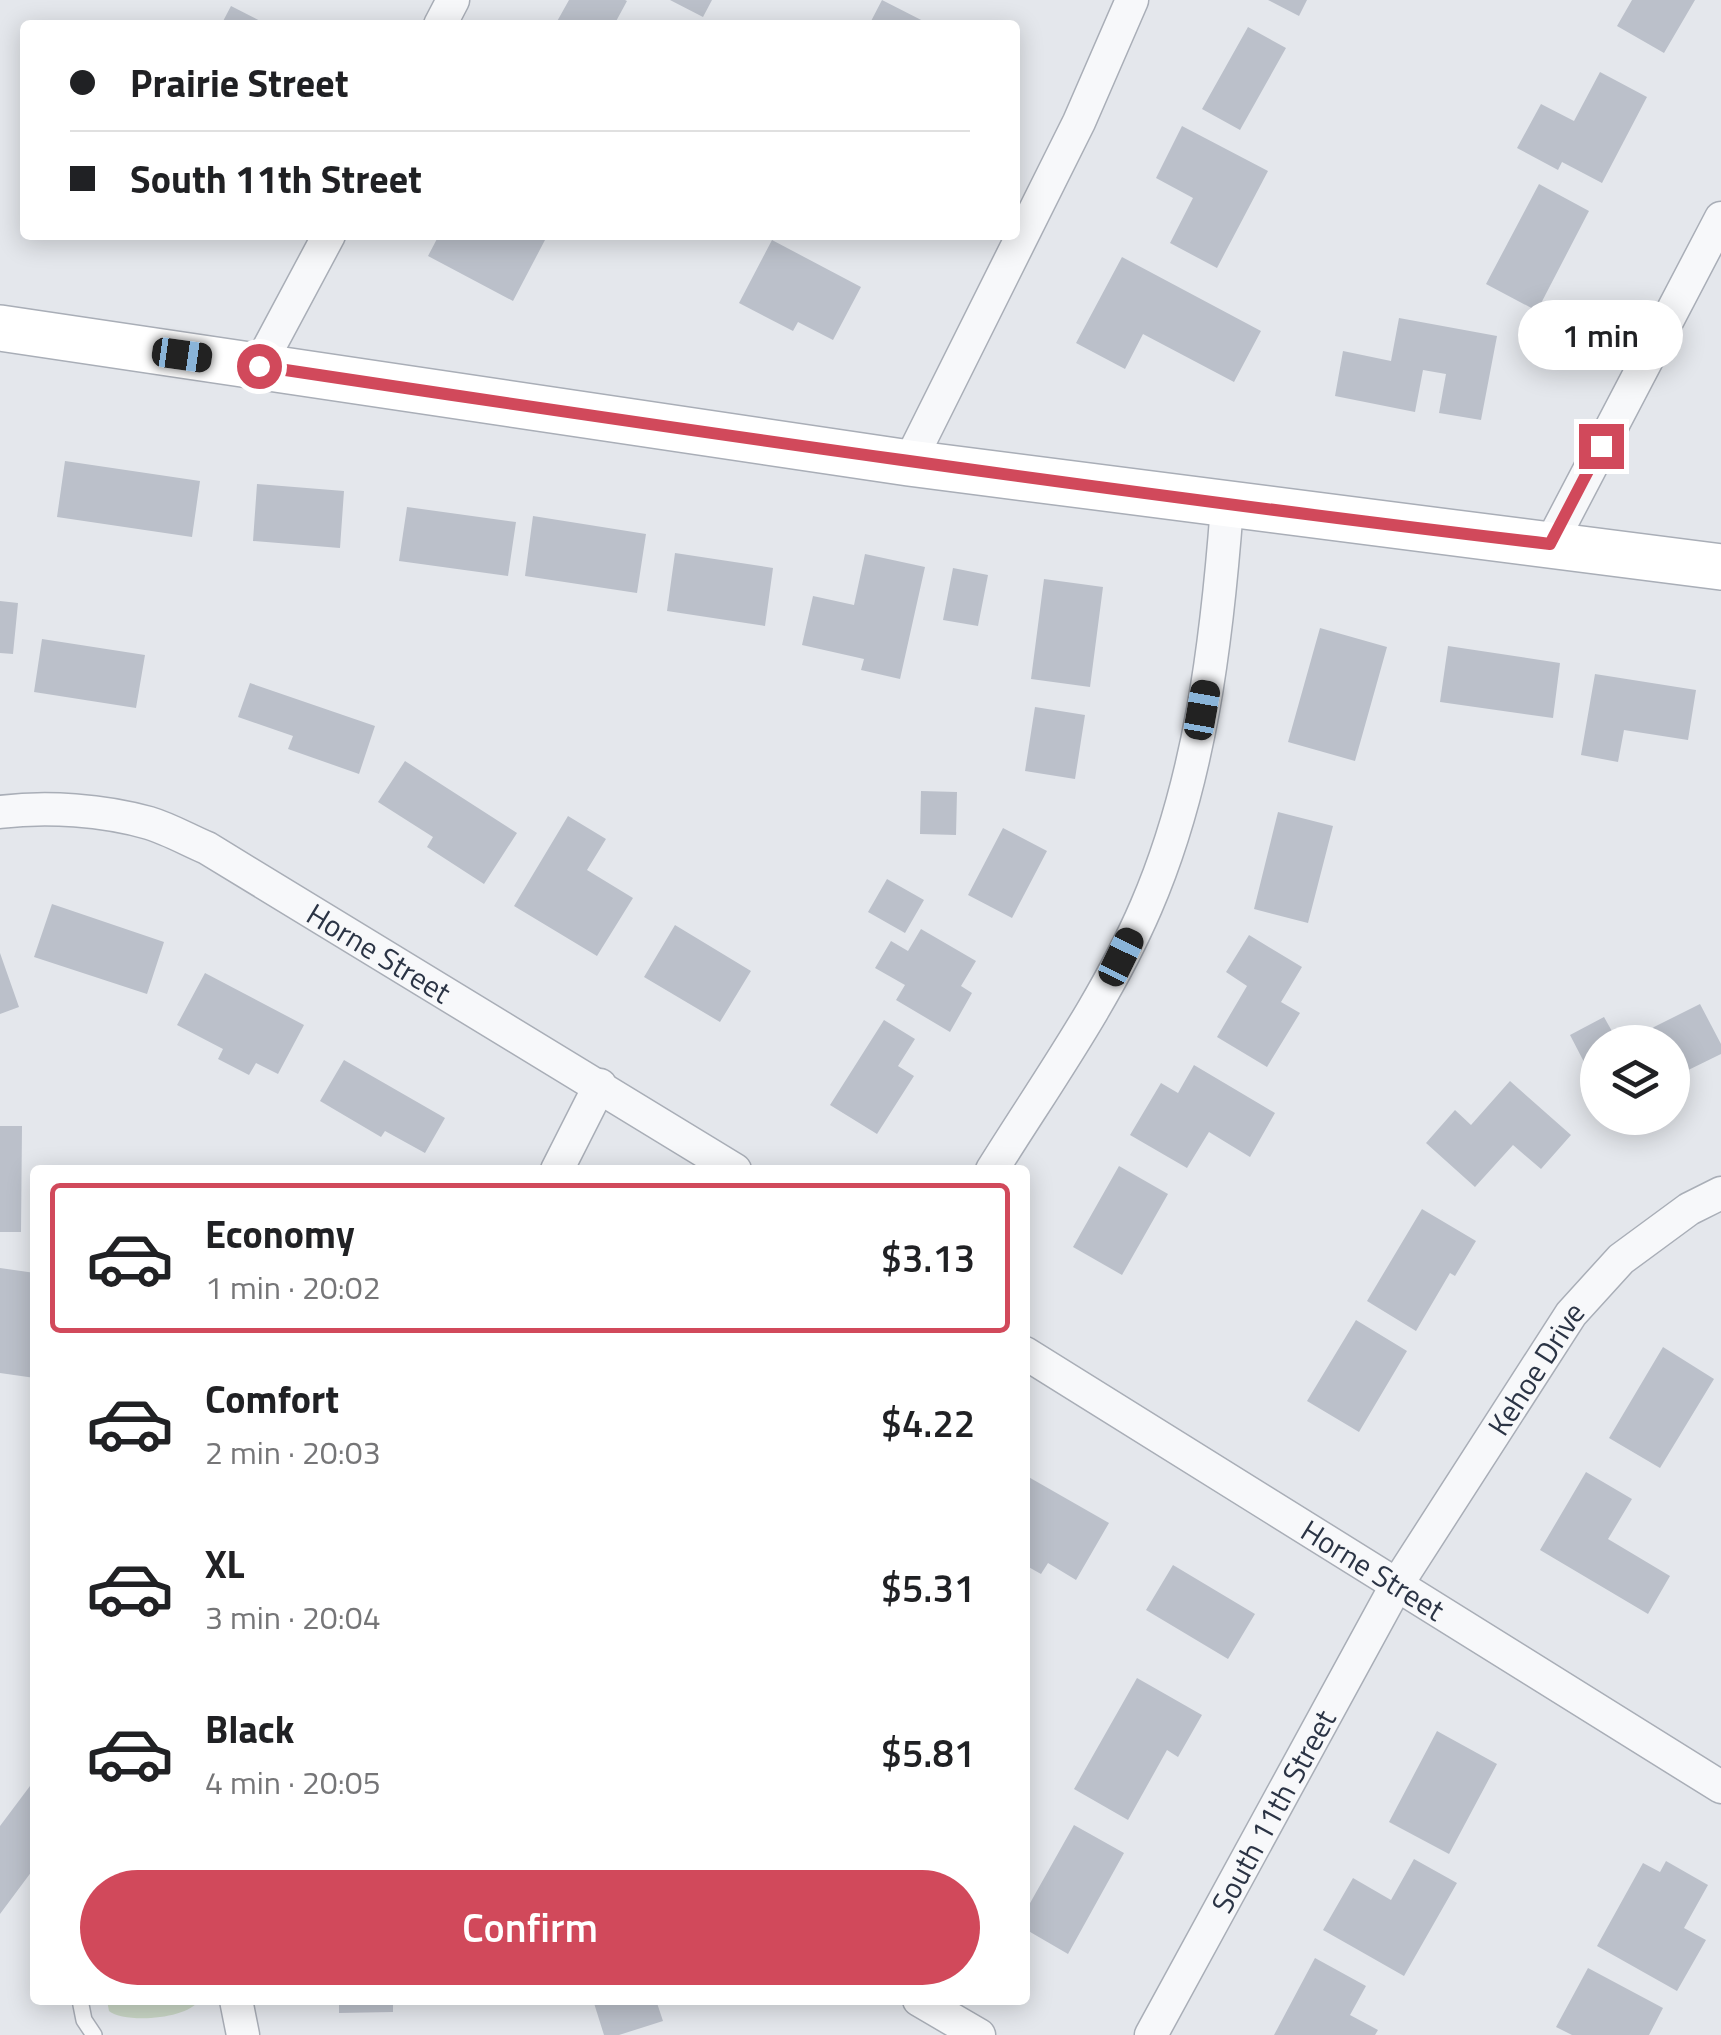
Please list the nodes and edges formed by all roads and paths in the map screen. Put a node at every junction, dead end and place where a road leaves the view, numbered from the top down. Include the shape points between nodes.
1 (1132, 0) edge
2 (1721, 218) edge
3 (1020, 239) edge
4 (325, 240) edge
5 (1020, 240) edge
6 (0, 328) edge
7 (259, 366) junction
8 (909, 463) junction
9 (1227, 506) junction
10 (1550, 544) junction
11 (1721, 567) edge
12 (0, 812) edge
13 (600, 1085) junction
14 (560, 1165) edge
15 (727, 1165) edge
16 (995, 1165) edge
17 (1721, 1193) edge
18 (1030, 1356) edge
19 (1396, 1586) junction
20 (1721, 1787) edge
21 (81, 2005) edge
22 (237, 2005) edge
23 (929, 2005) edge
24 (94, 2035) edge
25 (243, 2035) edge
26 (980, 2035) edge
27 (1151, 2035) edge

1 - 3 street
2 - 10 street
4 - 7 street
5 - 8 street
6 - 7 street
7 - 8 street
8 - 9 street
9 - 10 street
9 - 16 street via 1207,681 1186,790 1146,908
10 - 11 street
12 - 13 street, Horne Street via 77,811 150,824 207,848
13 - 14 street
13 - 15 street, Horne Street
17 - 19 street, Kehoe Drive via 1621,1259 1571,1314
18 - 19 street, Horne Street
19 - 20 street, Horne Street
19 - 27 street, South 11th Street
21 - 24 lane
22 - 25 street
23 - 26 street

